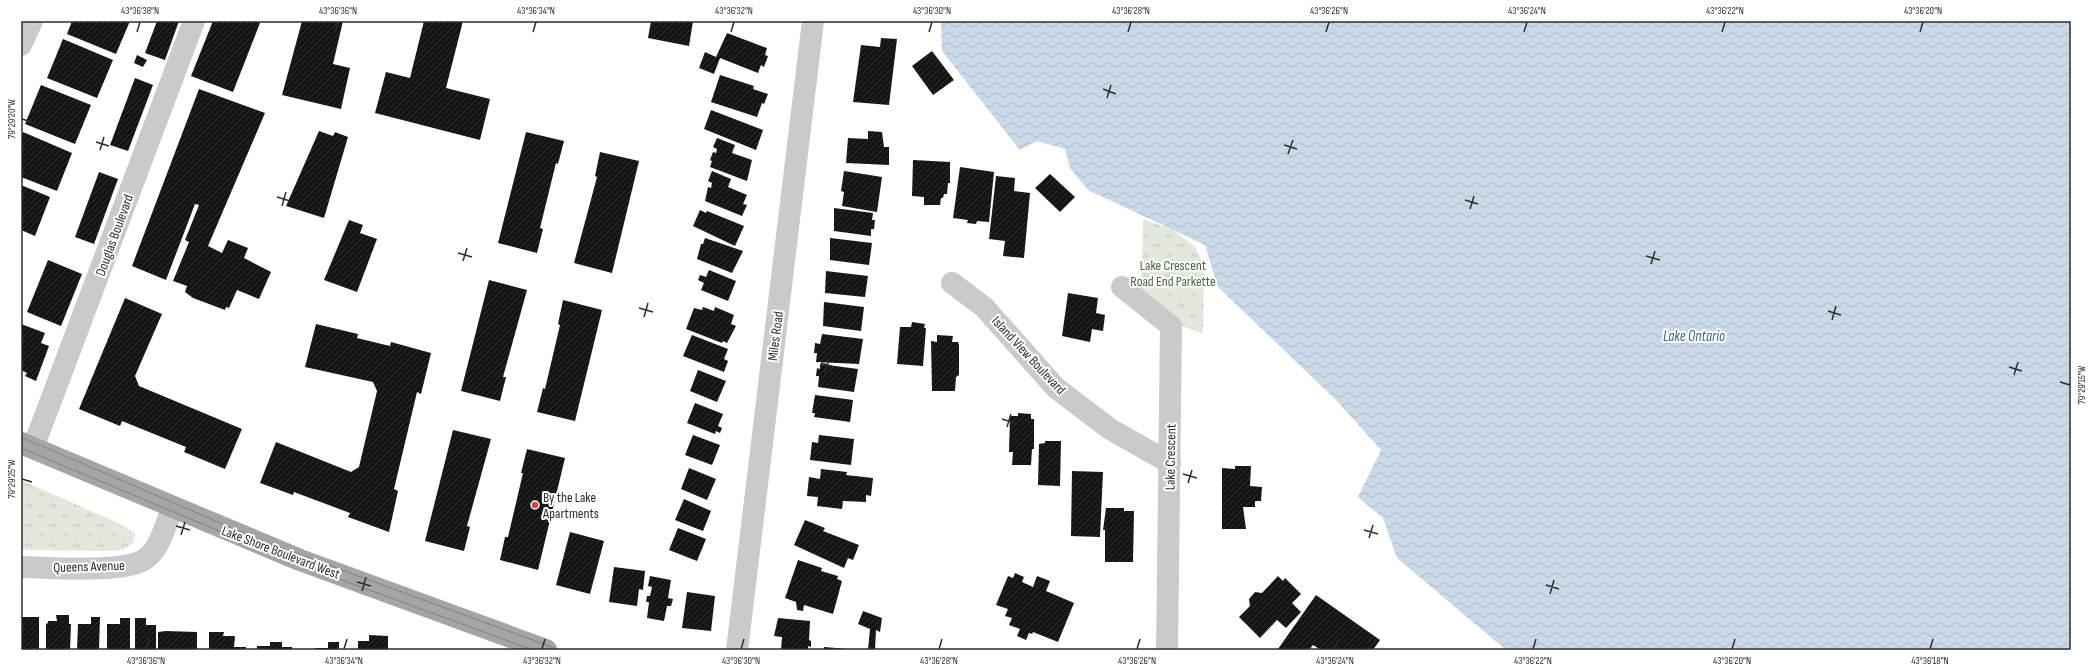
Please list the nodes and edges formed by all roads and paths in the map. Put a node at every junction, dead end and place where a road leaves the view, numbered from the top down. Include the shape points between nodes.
1 (32, 21) edge
2 (194, 21) edge
3 (813, 21) edge
4 (21, 45) edge
5 (952, 283) dead end
6 (1122, 287) dead end
7 (27, 445) edge
8 (1170, 463) junction
9 (173, 508) junction
10 (21, 567) edge
11 (546, 650) edge
12 (737, 650) edge
13 (1167, 650) edge

1 - 4 street
2 - 7 street, Douglas Boulevard
3 - 12 street, Miles Road
5 - 8 street, Island View Boulevard via 984,307 1056,388 1110,429
6 - 8 street, Lake Crescent via 1171,326
7 - 9 main road, Lake Shore Boulevard West
8 - 13 street, Lake Crescent
9 - 10 street, Queens Avenue via 152,551 146,559 132,565
9 - 11 main road, Lake Shore Boulevard West via 310,564

